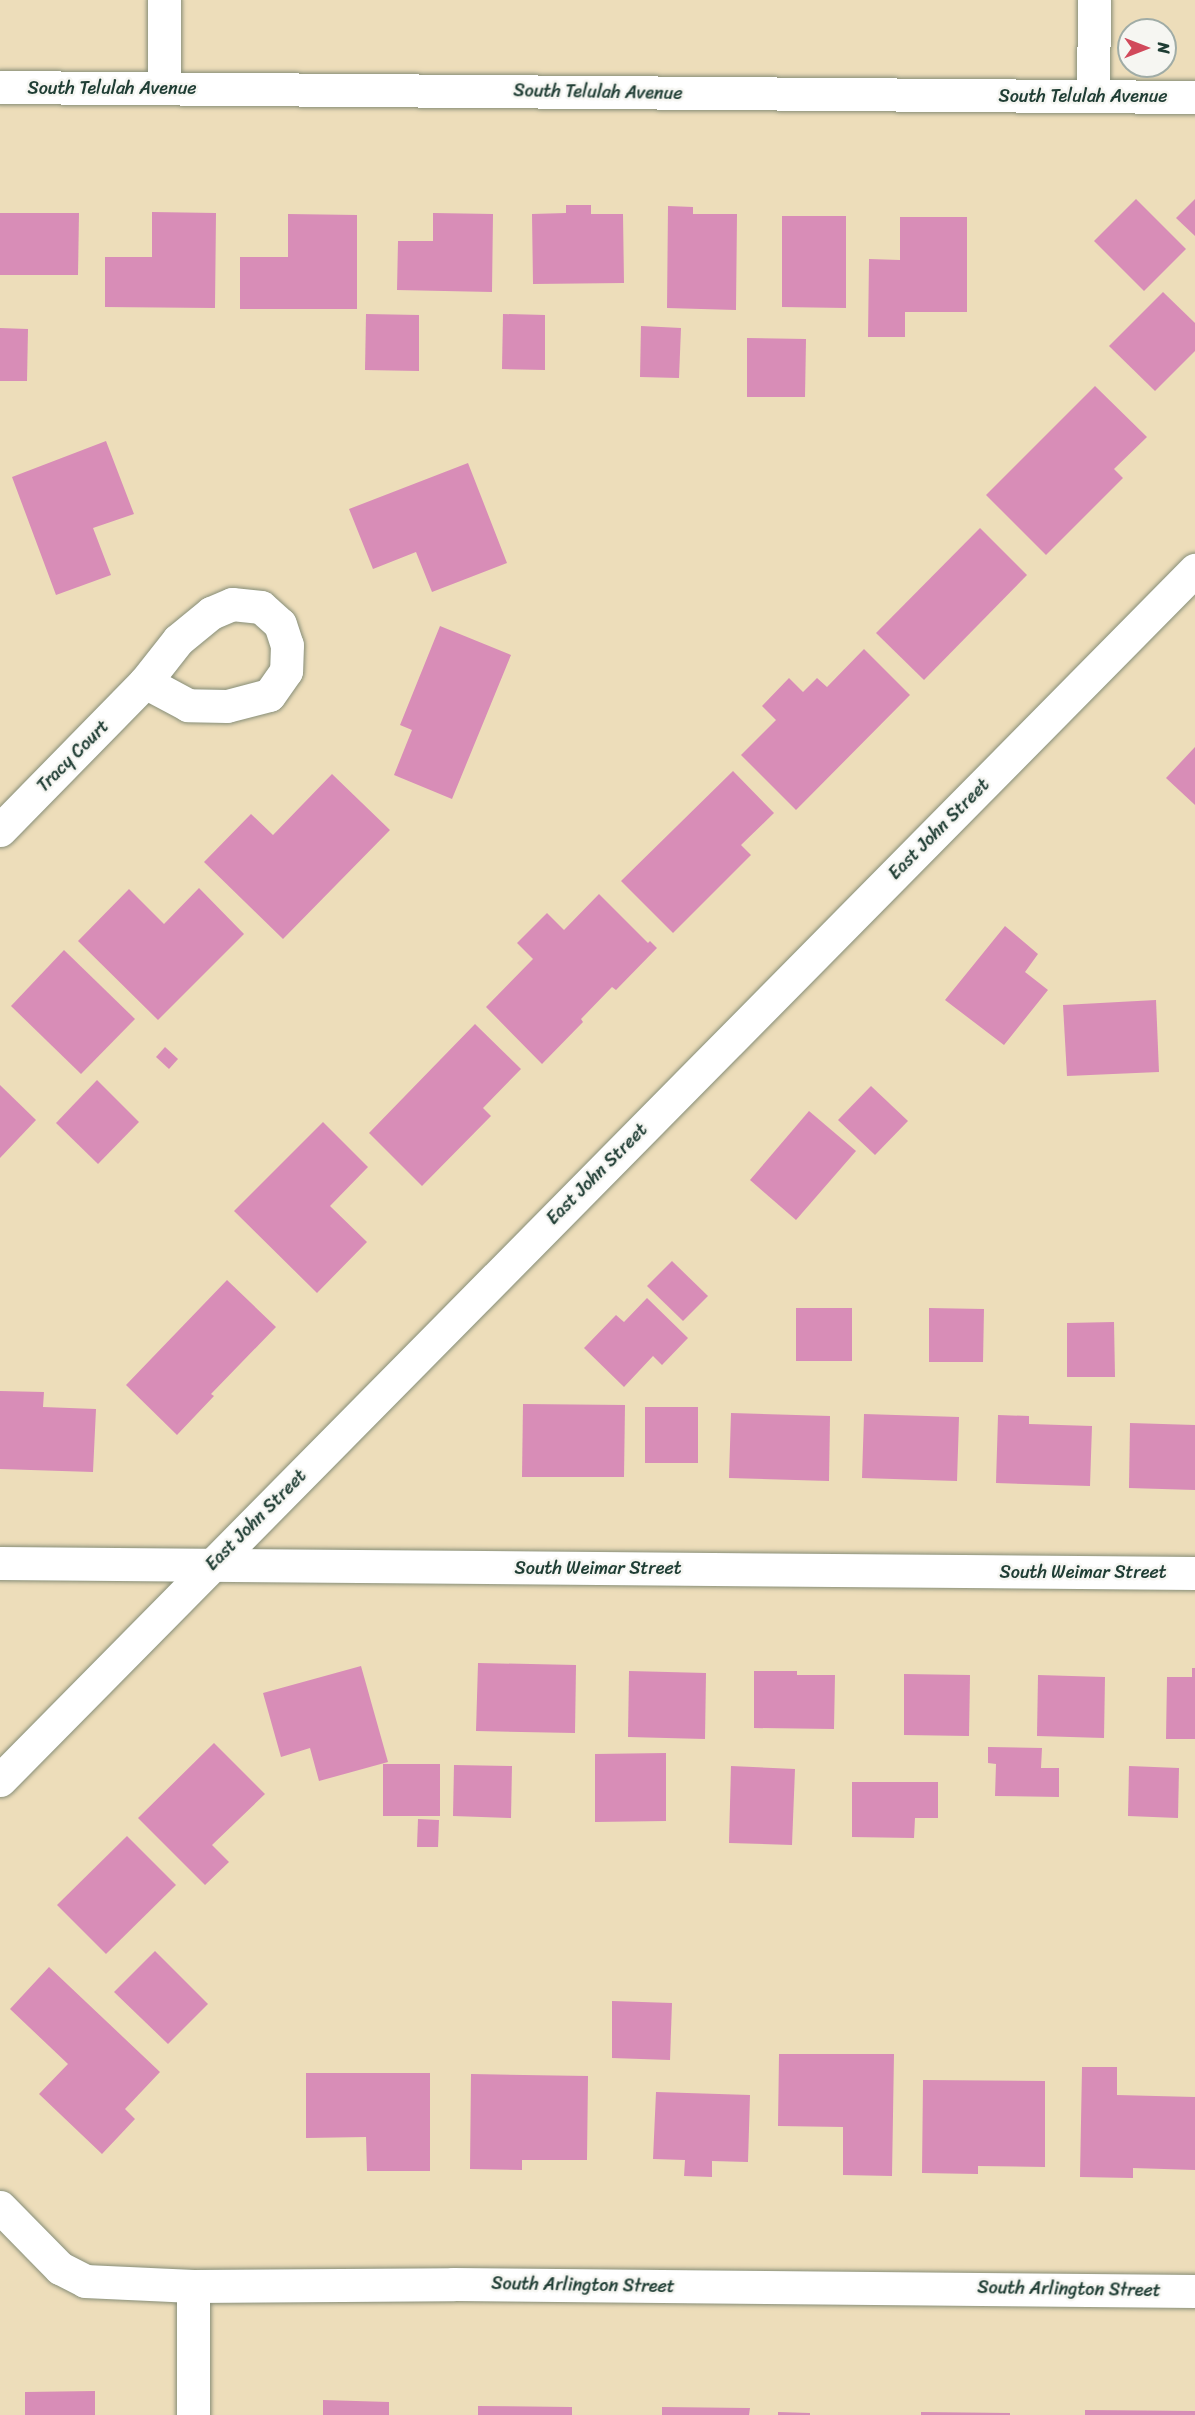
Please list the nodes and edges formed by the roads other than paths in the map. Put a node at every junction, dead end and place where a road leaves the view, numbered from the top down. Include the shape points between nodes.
1 (164, 0) edge
2 (1094, 0) edge
3 (0, 87) edge
4 (164, 88) junction
5 (1093, 96) junction
6 (1195, 97) edge
7 (1195, 570) edge
8 (145, 682) dead end
9 (0, 830) edge
10 (0, 1563) edge
11 (211, 1565) junction
12 (1195, 1573) edge
13 (0, 1780) edge
14 (0, 2207) edge
15 (193, 2286) junction
16 (1195, 2291) edge
17 (193, 2415) edge

1 - 4 street
2 - 5 street
3 - 4 street, South Telulah Avenue
4 - 5 street, South Telulah Avenue
5 - 6 street, South Telulah Avenue
7 - 11 street, East John Street
8 - 9 street, Tracy Court
10 - 11 street, South Weimar Street
11 - 12 street, South Weimar Street
11 - 13 street, East John Street
14 - 15 street, South Arlington Street via 60,2268 85,2282
15 - 16 street, South Arlington Street via 453,2284
15 - 17 street

